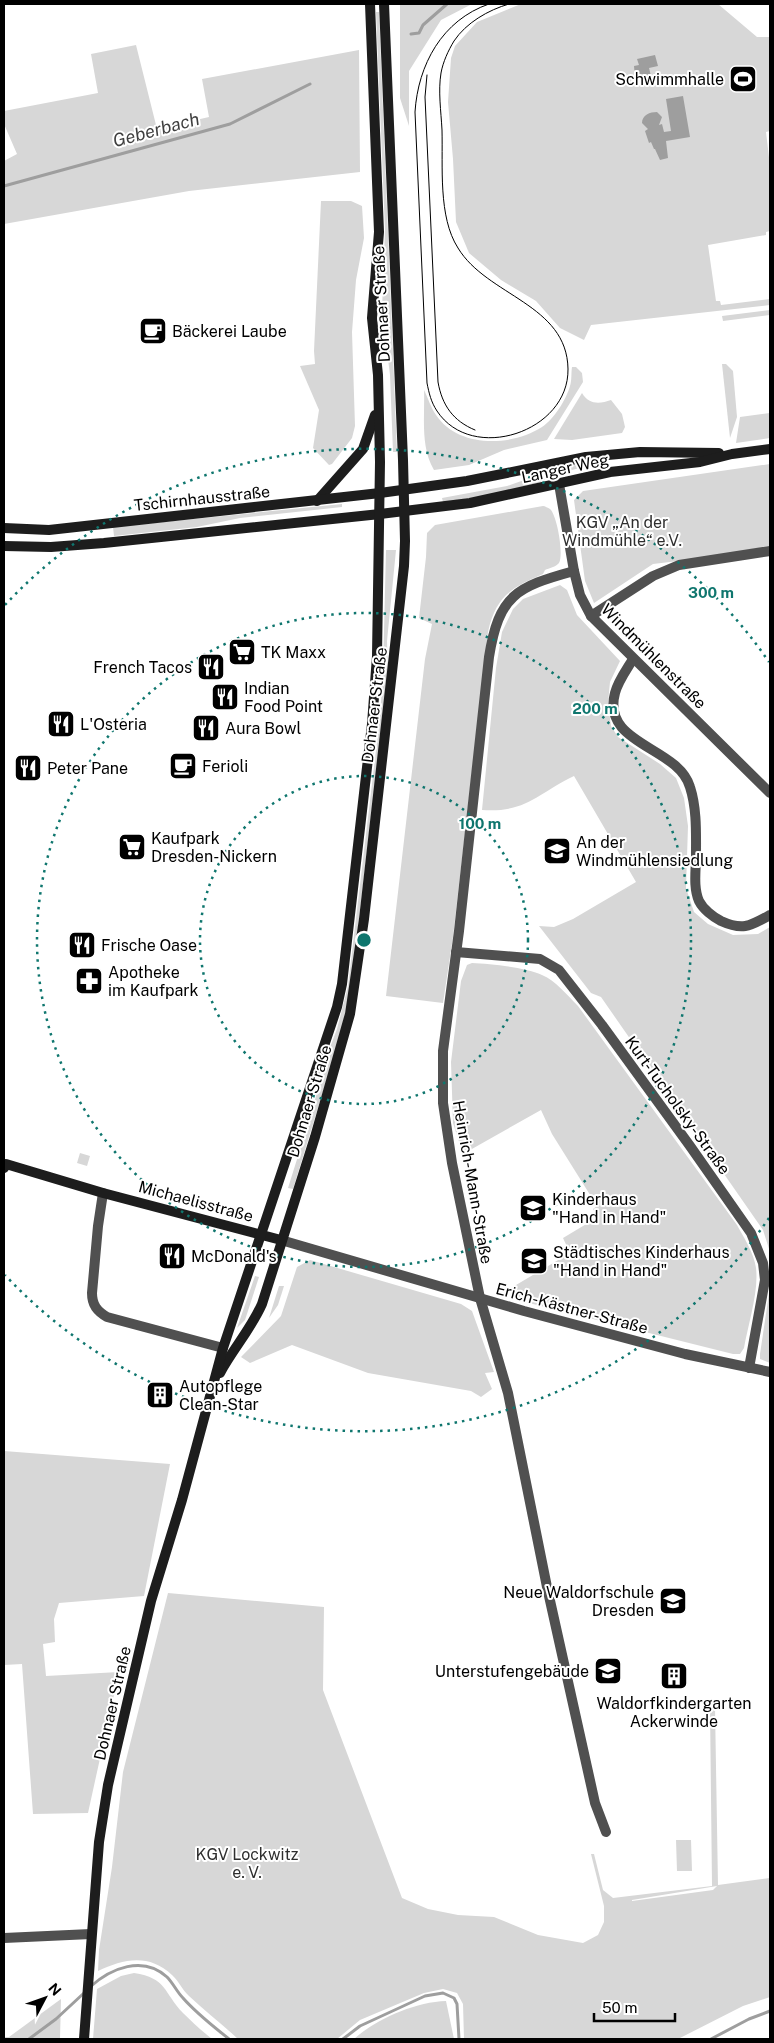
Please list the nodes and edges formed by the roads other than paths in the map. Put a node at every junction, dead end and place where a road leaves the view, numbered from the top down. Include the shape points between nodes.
1 (370, 4) edge
2 (384, 4) edge
3 (378, 410) junction
4 (770, 449) edge
5 (732, 454) junction
6 (559, 484) junction
7 (404, 490) junction
8 (380, 493) junction
9 (317, 501) junction
10 (404, 512) junction
11 (380, 514) junction
12 (4, 528) edge
13 (4, 546) edge
14 (770, 551) edge
15 (574, 571) junction
16 (591, 616) junction
17 (634, 659) junction
18 (770, 793) edge
19 (770, 915) edge
20 (456, 952) junction
21 (5, 1166) edge
22 (103, 1192) junction
23 (261, 1234) junction
24 (281, 1240) junction
25 (480, 1298) junction
26 (223, 1348) junction
27 (750, 1368) junction
28 (770, 1372) edge
29 (214, 1383) junction
30 (606, 1832) dead end
31 (91, 1934) junction
32 (4, 1938) edge
33 (84, 2039) edge

1 - 3 main road, Dohnaer Straße via 379,232 372,318
2 - 7 main road, Dohnaer Straße
3 - 8 main road, Dohnaer Straße
3 - 9 main road via 363,449
4 - 5 main road, Langer Weg
5 - 6 main road, Langer Weg via 700,462 610,472
5 - 7 main road, Langer Weg via 640,452 593,456
6 - 10 main road, Langer Weg via 499,498
6 - 15 street, Windmühlenstraße
7 - 8 main road, Tschirnhausstraße
7 - 10 main road, Dohnaer Straße
8 - 9 main road, Tschirnhausstraße
8 - 11 main road, Dohnaer Straße
9 - 12 main road, Tschirnhausstraße via 49,530
10 - 11 main road
10 - 24 main road, Dohnaer Straße via 404,566 396,650 354,990 339,1056
11 - 13 main road via 104,543
11 - 23 main road, Dohnaer Straße via 376,683 342,984
14 - 16 street via 679,565 653,576
15 - 16 street, Windmühlenstraße via 580,595
15 - 20 street, Heinrich-Mann-Straße via 520,591 504,607 494,629
16 - 17 street, Windmühlenstraße
17 - 18 street, Windmühlenstraße
17 - 19 street via 615,693 614,712 621,729 677,766 690,786 695,814 699,902 713,917 734,927 750,926
20 - 25 street, Heinrich-Mann-Straße via 443,1051 443,1103
20 - 27 street, Kurt-Tucholsky-Straße via 540,959 558,970 602,1024 690,1146 751,1233 763,1263 765,1280
21 - 22 main road, Michaelisstraße
22 - 23 main road, Michaelisstraße
22 - 26 street via 92,1293 95,1308 107,1317
23 - 24 main road, Michaelisstraße
23 - 26 main road, Dohnaer Straße
24 - 25 street, Erich-Kästner-Straße
24 - 29 main road, Dohnaer Straße via 253,1324 232,1351
25 - 27 street, Erich-Kästner-Straße via 685,1354
25 - 30 street, Heinrich-Mann-Straße via 508,1393 595,1803
26 - 29 main road, Dohnaer Straße
27 - 28 street, Erich-Kästner-Straße
29 - 31 main road, Dohnaer Straße via 151,1601 108,1785
31 - 32 street
31 - 33 main road, Dohnaer Straße

